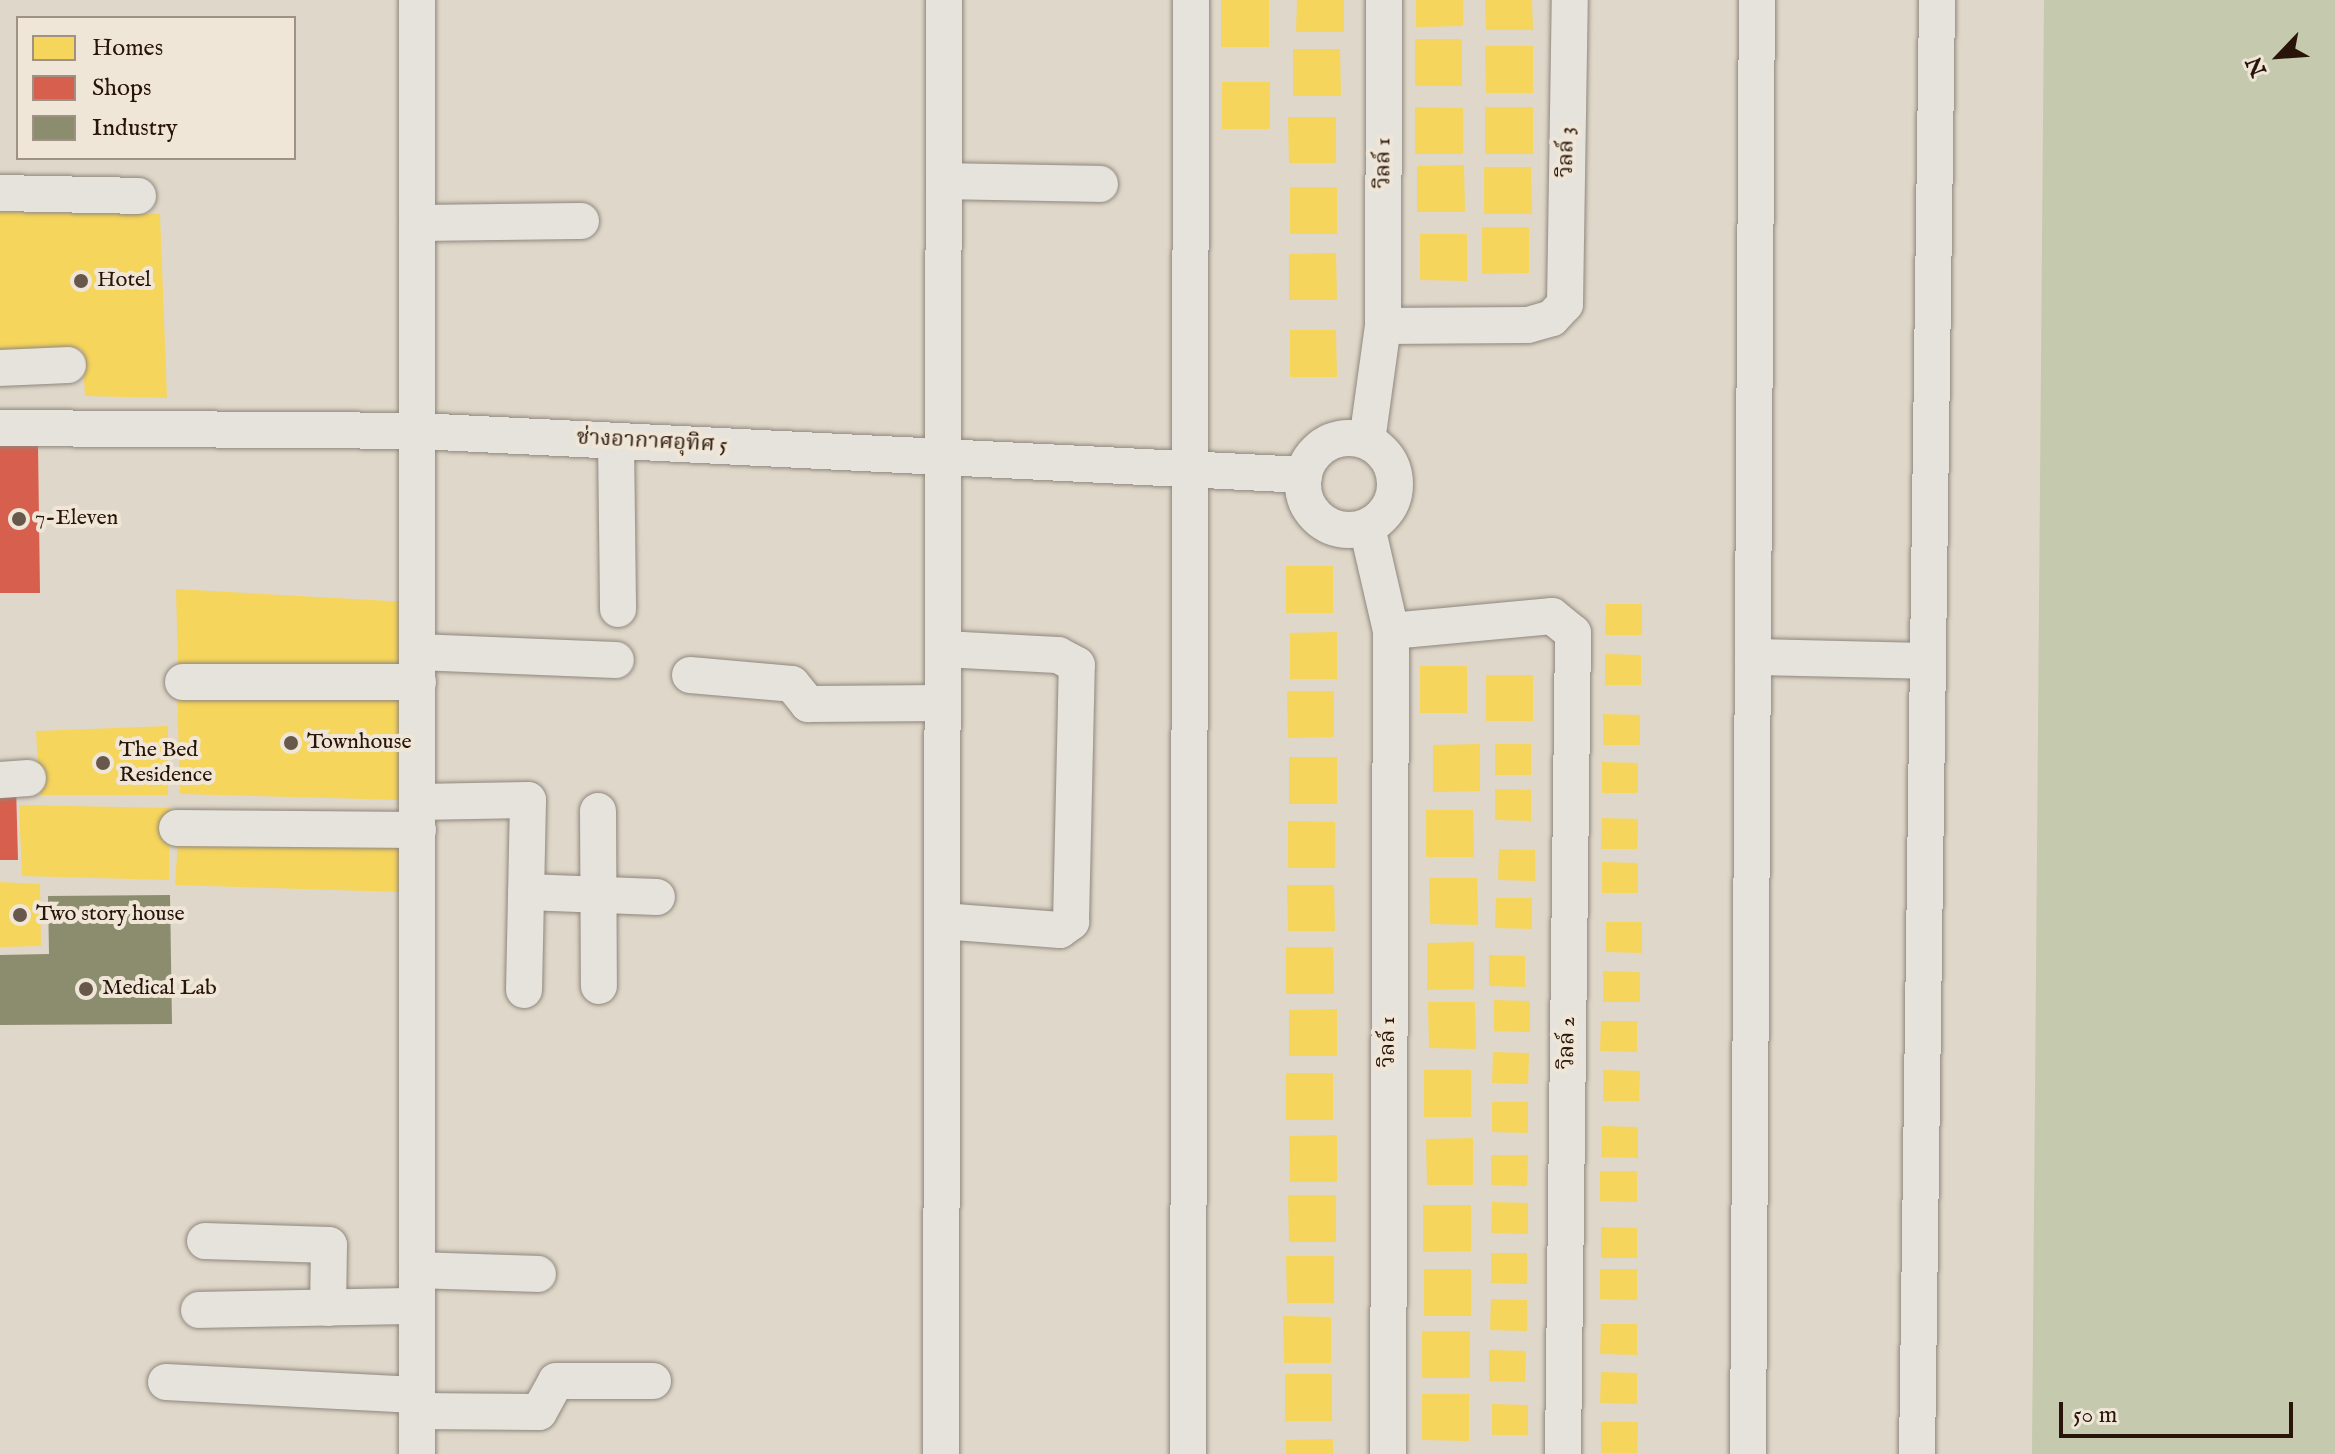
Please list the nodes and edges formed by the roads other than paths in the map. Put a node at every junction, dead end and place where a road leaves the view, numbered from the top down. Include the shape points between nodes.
1 (417, 0) edge
2 (944, 0) edge
3 (1191, 0) edge
4 (1384, 0) edge
5 (1570, 0) edge
6 (1757, 0) edge
7 (1937, 0) edge
8 (944, 181) junction
9 (1100, 184) dead end
10 (0, 193) edge
11 (138, 196) dead end
12 (581, 221) dead end
13 (417, 223) junction
14 (1383, 326) junction
15 (68, 365) dead end
16 (0, 368) edge
17 (0, 428) edge
18 (418, 431) junction
19 (616, 441) junction
20 (1367, 441) junction
21 (944, 457) junction
22 (1185, 469) junction
23 (1304, 475) junction
24 (1367, 527) junction
25 (618, 609) dead end
26 (1391, 631) junction
27 (943, 649) junction
28 (1753, 657) junction
29 (616, 660) dead end
30 (1928, 661) junction
31 (418, 667) junction
32 (690, 675) dead end
33 (183, 682) dead end
34 (943, 703) junction
35 (598, 811) dead end
36 (418, 816) junction
37 (177, 828) dead end
38 (526, 892) junction
39 (598, 895) junction
40 (657, 897) dead end
41 (942, 921) junction
42 (599, 986) dead end
43 (524, 990) dead end
44 (205, 1241) dead end
45 (417, 1270) junction
46 (538, 1274) dead end
47 (417, 1306) junction
48 (328, 1308) junction
49 (199, 1310) dead end
50 (653, 1381) dead end
51 (166, 1382) dead end
52 (417, 1403) junction
53 (417, 1454) edge
54 (941, 1454) edge
55 (1188, 1454) edge
56 (1388, 1454) edge
57 (1563, 1454) edge
58 (1748, 1454) edge
59 (1917, 1454) edge

1 - 13 street
2 - 8 street
3 - 22 street
4 - 14 street, วิลล์ 1
5 - 14 street, วิลล์ 3 via 1565,304 1552,318 1528,325
6 - 28 street
7 - 30 street
8 - 9 street
8 - 21 street
10 - 11 street
12 - 13 street
13 - 18 street
14 - 20 street, วิลล์ 1
15 - 16 street
17 - 18 street, ช่างอากาศอุทิศ 5
18 - 19 street, ช่างอากาศอุทิศ 5
18 - 31 street
19 - 21 street, ช่างอากาศอุทิศ 5
19 - 25 street
20 - 23 street via 1335,440 1320,448
20 - 24 street via 1392,466 1396,484 1392,502
21 - 22 street, ช่างอากาศอุทิศ 5
21 - 27 street
22 - 23 street, ช่างอากาศอุทิศ 5
22 - 55 street
23 - 24 street via 1309,507 1320,520 1350,530
24 - 26 street, วิลล์ 1
26 - 56 street, วิลล์ 1
26 - 57 street, วิลล์ 2 via 1552,616 1573,633
27 - 34 street
27 - 41 street via 1058,655 1077,665 1071,922 1060,930
28 - 30 street
28 - 58 street
29 - 31 street
30 - 59 street
31 - 33 street
31 - 36 street
32 - 34 street via 792,684 808,704
34 - 41 street
35 - 39 street
36 - 37 street
36 - 38 street via 528,800
36 - 45 street
38 - 39 street
38 - 43 street
39 - 40 street
39 - 42 street
41 - 54 street
44 - 48 street via 329,1245
45 - 46 street
45 - 47 street
47 - 48 street
47 - 52 street
48 - 49 street
50 - 52 street via 556,1381 539,1412
51 - 52 street
52 - 53 street

